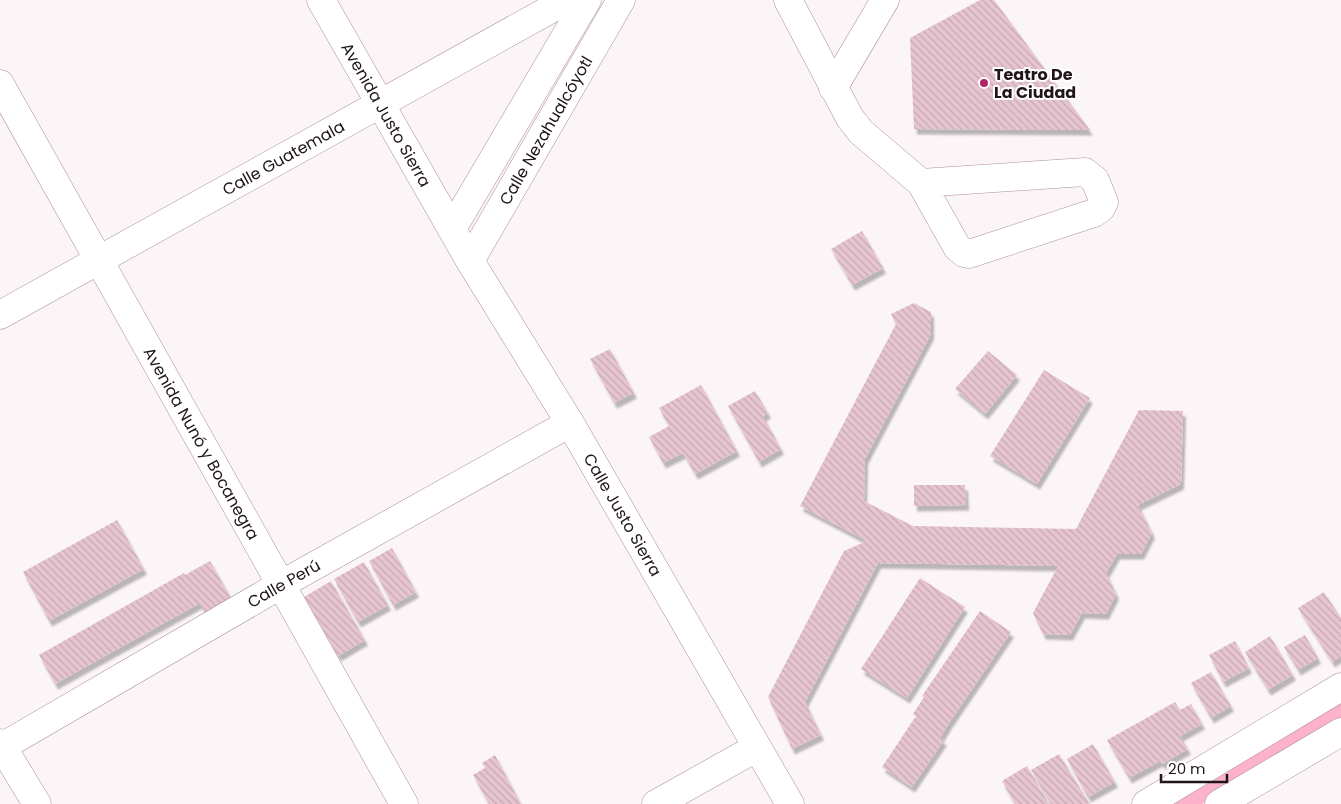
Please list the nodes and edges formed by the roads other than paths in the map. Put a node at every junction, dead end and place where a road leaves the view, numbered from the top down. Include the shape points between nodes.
1 (321, 0) edge
2 (567, 0) edge
3 (587, 0) edge
4 (621, 0) edge
5 (788, 0) edge
6 (885, 0) edge
7 (0, 84) edge
8 (833, 88) junction
9 (380, 104) junction
10 (921, 182) junction
11 (452, 229) junction
12 (100, 260) junction
13 (470, 261) junction
14 (0, 315) edge
15 (570, 423) junction
16 (282, 584) junction
17 (1341, 687) edge
18 (1282, 722) junction
19 (1341, 732) edge
20 (1, 746) edge
21 (756, 748) junction
22 (1301, 755) junction
23 (37, 804) edge
24 (404, 804) edge
25 (656, 804) edge
26 (790, 804) edge
27 (1146, 804) edge
28 (1219, 804) edge

1 - 9 street, Avenida Justo Sierra
2 - 9 street, Calle Guatemala
3 - 11 street, Calle Nezahualcóyotl
4 - 13 street, Calle Nezahualcóyotl
5 - 8 street
6 - 8 street
7 - 12 street, Avenida Nunó y Bocanegra
8 - 10 street via 861,132
9 - 11 street, Avenida Justo Sierra
9 - 12 street, Calle Guatemala
10 - 10 street via 957,247 969,254 1094,213 1104,202 1095,180 1084,172
11 - 13 street, Calle Justo Sierra
12 - 14 street, Calle Guatemala
12 - 16 street, Avenida Nunó y Bocanegra
13 - 15 street, Calle Justo Sierra
15 - 16 street, Calle Perú
15 - 21 street, Calle Justo Sierra
16 - 20 street, Calle Perú
16 - 24 street, Avenida Nunó y Bocanegra
17 - 18 street
18 - 22 street
18 - 27 street
19 - 22 street
20 - 23 street
21 - 25 street
21 - 26 street, Calle Justo Sierra
22 - 28 street

